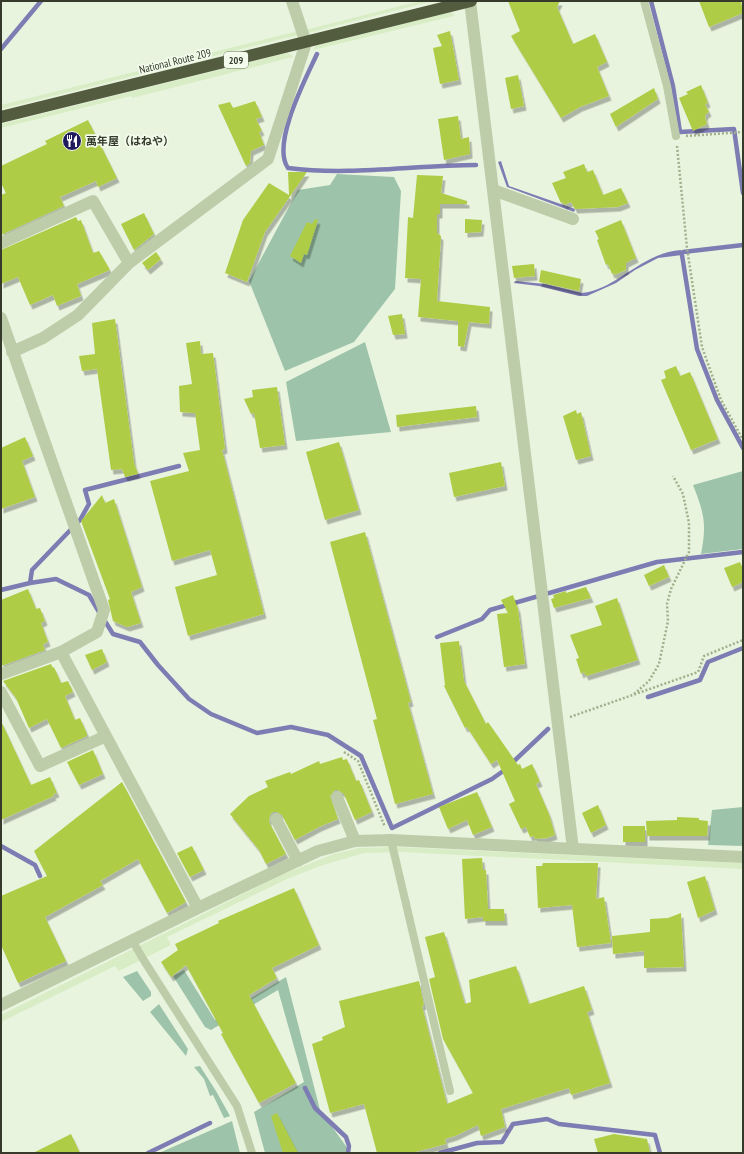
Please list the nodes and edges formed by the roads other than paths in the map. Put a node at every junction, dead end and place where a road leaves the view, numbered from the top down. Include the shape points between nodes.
1 (292, 1) edge
2 (470, 1) edge
3 (644, 1) edge
4 (306, 43) junction
5 (1, 117) edge
6 (676, 136) road end
7 (493, 190) junction
8 (573, 219) dead end
9 (1, 243) edge
10 (129, 263) junction
11 (1, 318) edge
12 (12, 352) junction
13 (61, 652) junction
14 (1, 674) edge
15 (1, 692) edge
16 (106, 736) junction
17 (337, 797) dead end
18 (276, 819) dead end
19 (391, 840) junction
20 (354, 841) junction
21 (573, 849) junction
22 (743, 857) edge
23 (298, 861) junction
24 (198, 908) junction
25 (132, 940) junction
26 (1, 1005) edge
27 (450, 1091) dead end
28 (252, 1153) edge

1 - 4 street
2 - 4 highway, National Route 209 / 209
2 - 7 street
3 - 6 lane via 667,86
4 - 5 highway, National Route 209 / 209
4 - 10 street via 268,159
7 - 8 street
7 - 21 street
9 - 10 street via 93,201
10 - 12 street via 78,315 43,338
11 - 12 street
12 - 13 street via 104,610 97,632
13 - 14 street
13 - 16 street
15 - 16 street via 40,766
16 - 24 street
17 - 20 street
18 - 23 street
19 - 20 street
19 - 21 street
19 - 27 lane
20 - 23 street via 318,851
21 - 22 street
23 - 24 street
24 - 25 street
25 - 26 street
25 - 28 lane via 237,1106

